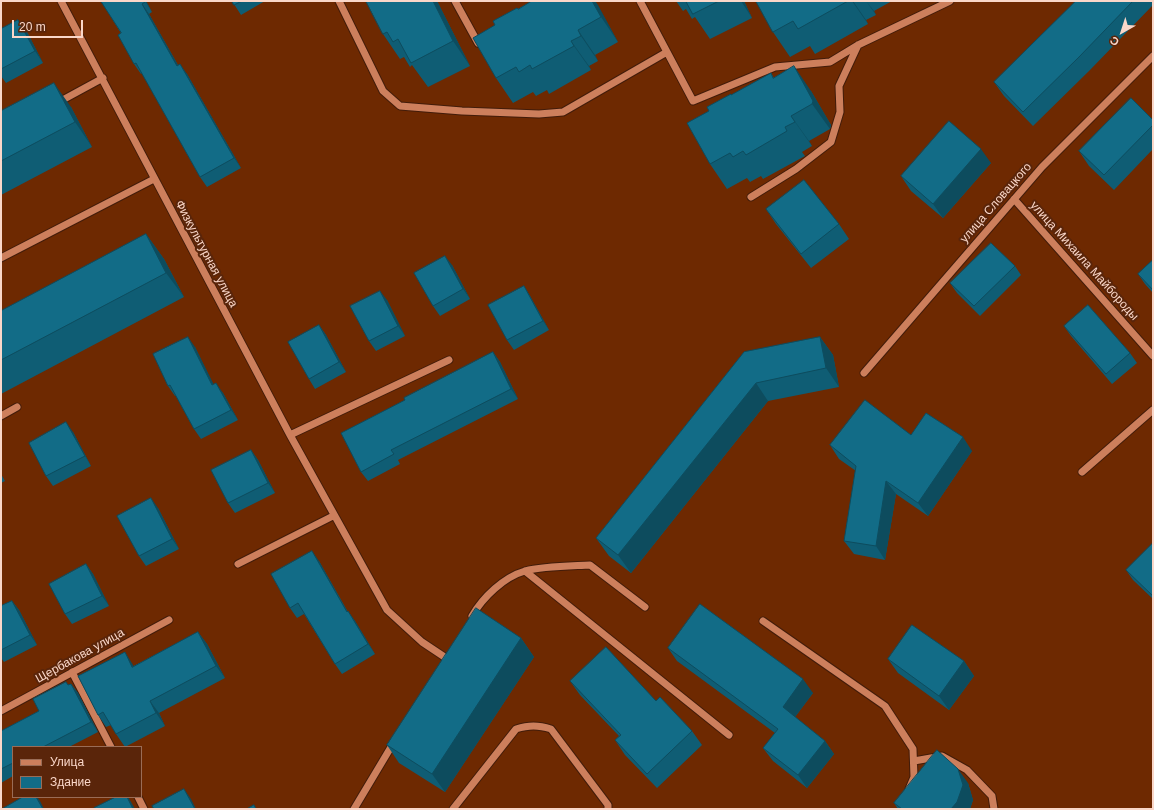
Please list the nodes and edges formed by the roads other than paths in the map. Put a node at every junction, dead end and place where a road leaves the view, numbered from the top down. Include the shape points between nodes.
1 (61, 1) edge
2 (339, 1) edge
3 (455, 1) edge
4 (640, 1) edge
5 (950, 1) edge
6 (484, 40) edge
7 (858, 45) junction
8 (667, 52) junction
9 (1153, 56) edge
10 (103, 78) junction
11 (49, 108) edge
12 (154, 179) junction
13 (751, 196) dead end
14 (1014, 199) junction
15 (1, 258) edge
16 (1153, 356) edge
17 (449, 360) dead end
18 (864, 373) dead end
19 (17, 407) dead end
20 (1153, 410) edge
21 (1, 416) edge
22 (290, 435) junction
23 (1082, 472) dead end
24 (333, 516) junction
25 (238, 564) dead end
26 (525, 571) junction
27 (645, 606) dead end
28 (169, 620) dead end
29 (468, 621) edge
30 (763, 621) dead end
31 (446, 658) edge
32 (72, 672) junction
33 (1, 711) edge
34 (729, 735) dead end
35 (398, 737) edge
36 (110, 746) edge
37 (914, 761) junction
38 (905, 796) edge
39 (138, 798) edge
40 (144, 809) edge
41 (354, 809) edge
42 (453, 809) edge
43 (608, 809) edge
44 (994, 809) edge

1 - 10 street, Физкультурная улица
2 - 8 street via 383,91 400,106 539,114 563,112
3 - 6 street via 478,43
4 - 8 street
5 - 7 street
7 - 8 street via 830,62 775,67 693,101
7 - 13 street via 839,86 840,112 831,142 796,169
9 - 14 street, улица Словацкого via 1042,167
10 - 11 street
10 - 12 street, Физкультурная улица
12 - 15 street
12 - 22 street, Физкультурная улица
14 - 16 street, улица Михаила Майбороды
14 - 18 street, улица Словацкого
17 - 22 street
19 - 21 street
20 - 23 street
22 - 24 street, Физкультурная улица
24 - 25 street
24 - 31 street, Физкультурная улица via 387,610 422,642
26 - 27 street via 590,565
26 - 29 street via 508,579 480,603
26 - 34 street
28 - 32 street, Щербакова улица
30 - 37 street via 885,706 913,749
32 - 33 street, Щербакова улица
32 - 36 street
35 - 41 street
37 - 38 street via 914,777
37 - 44 street via 942,756 968,770 992,796
39 - 40 street
42 - 43 street via 516,729 540,725 551,729 608,805

